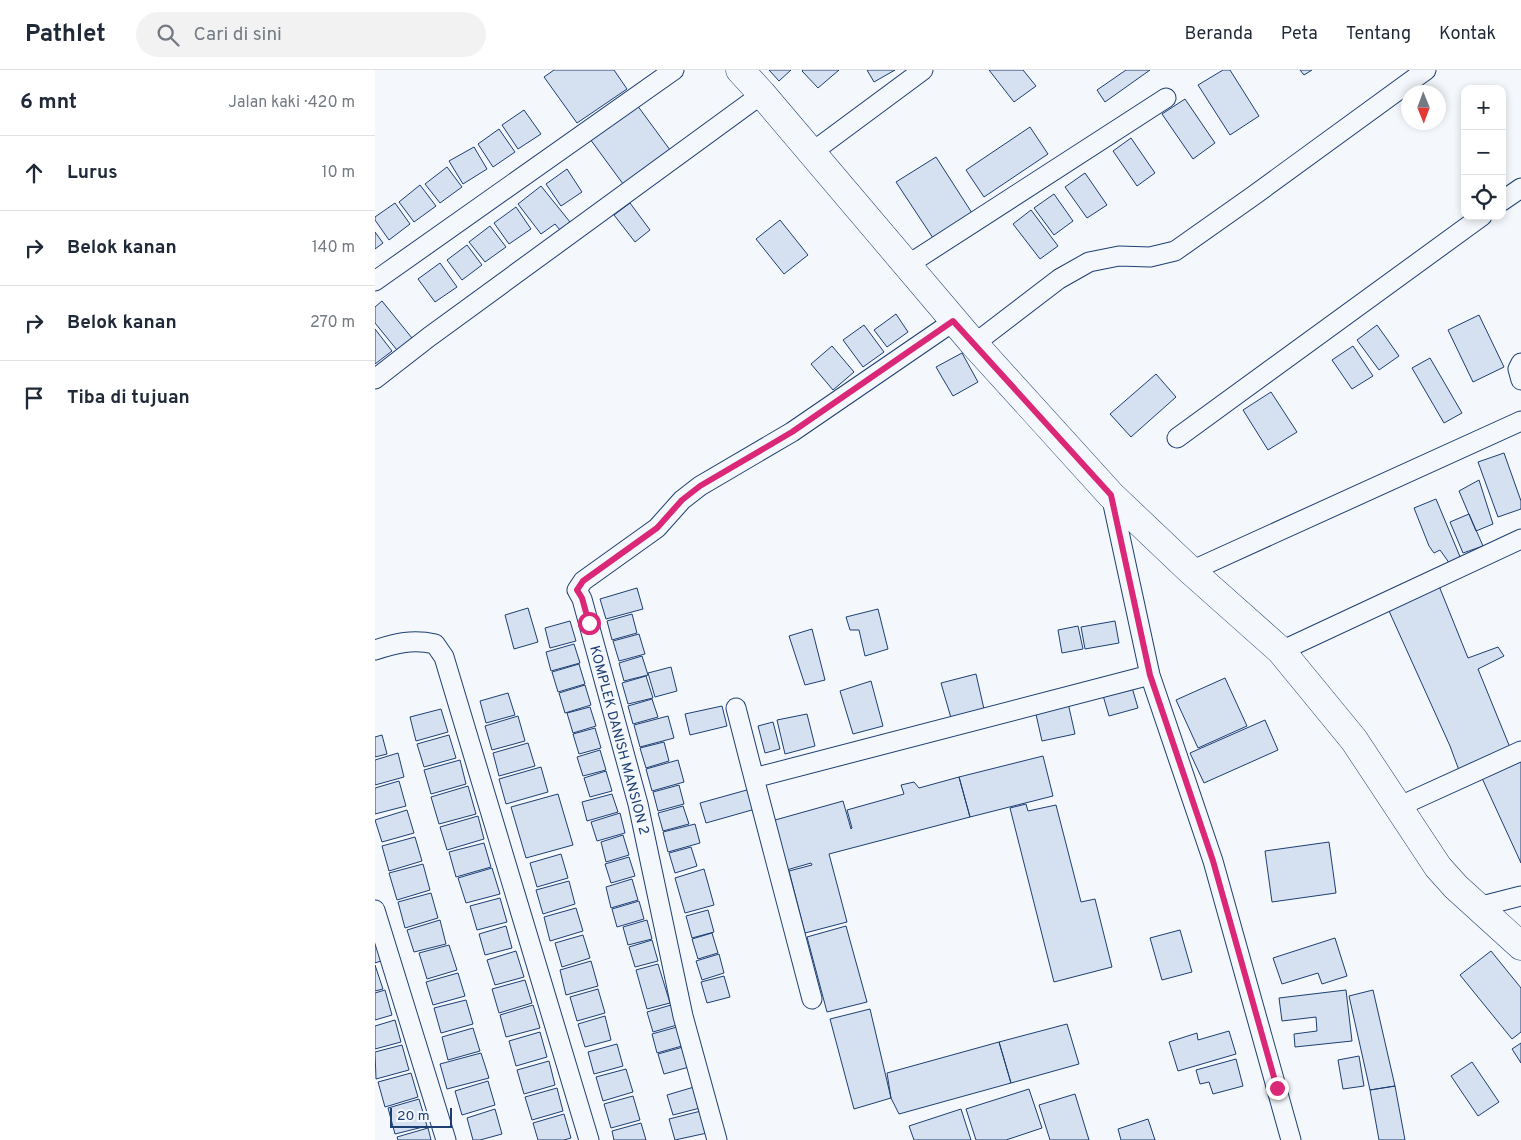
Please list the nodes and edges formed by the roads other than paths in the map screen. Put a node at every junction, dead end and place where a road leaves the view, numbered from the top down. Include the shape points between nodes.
1 (674, 70) edge
2 (740, 70) edge
3 (923, 70) edge
4 (1426, 70) edge
5 (762, 94) junction
6 (1166, 98) dead end
7 (811, 153) junction
8 (1521, 188) edge
9 (1506, 198) edge
10 (1477, 220) edge
11 (906, 266) junction
12 (375, 281) edge
13 (953, 321) junction
14 (973, 344) junction
15 (1521, 363) edge
16 (375, 379) edge
17 (1521, 380) edge
18 (1521, 421) edge
19 (1177, 438) dead end
20 (1111, 495) junction
21 (1521, 539) edge
22 (1191, 571) junction
23 (375, 650) edge
24 (1281, 651) junction
25 (1150, 675) junction
26 (736, 708) dead end
27 (1521, 751) edge
28 (754, 778) junction
29 (1398, 808) junction
30 (1521, 896) edge
31 (1478, 907) junction
32 (375, 910) edge
33 (1521, 946) edge
34 (812, 1000) dead end
35 (446, 1140) edge
36 (589, 1140) edge
37 (717, 1140) edge
38 (1291, 1140) edge

1 - 12 street
2 - 5 main road
3 - 7 street
4 - 14 street via 1175,252 1089,262 1059,279
5 - 7 main road
5 - 16 street via 429,336
6 - 11 street
7 - 11 main road
8 - 9 street
10 - 19 street
11 - 13 main road
13 - 14 main road
13 - 37 street, KOMPLEK DANISH MANSION 2 via 792,432 700,486 682,500 657,528 583,581 577,590 582,598 638,804 683,1016
14 - 20 main road
15 - 17 street via 1518,369
18 - 22 street
20 - 22 main road
20 - 25 street
21 - 24 street
22 - 24 main road
23 - 36 street via 400,642 421,641 435,644 444,657
24 - 29 main road via 1354,740
25 - 28 street
25 - 38 street via 1213,861
26 - 28 street
27 - 29 street
28 - 34 street
29 - 31 main road via 1438,867
30 - 31 street
31 - 33 main road
32 - 35 street

